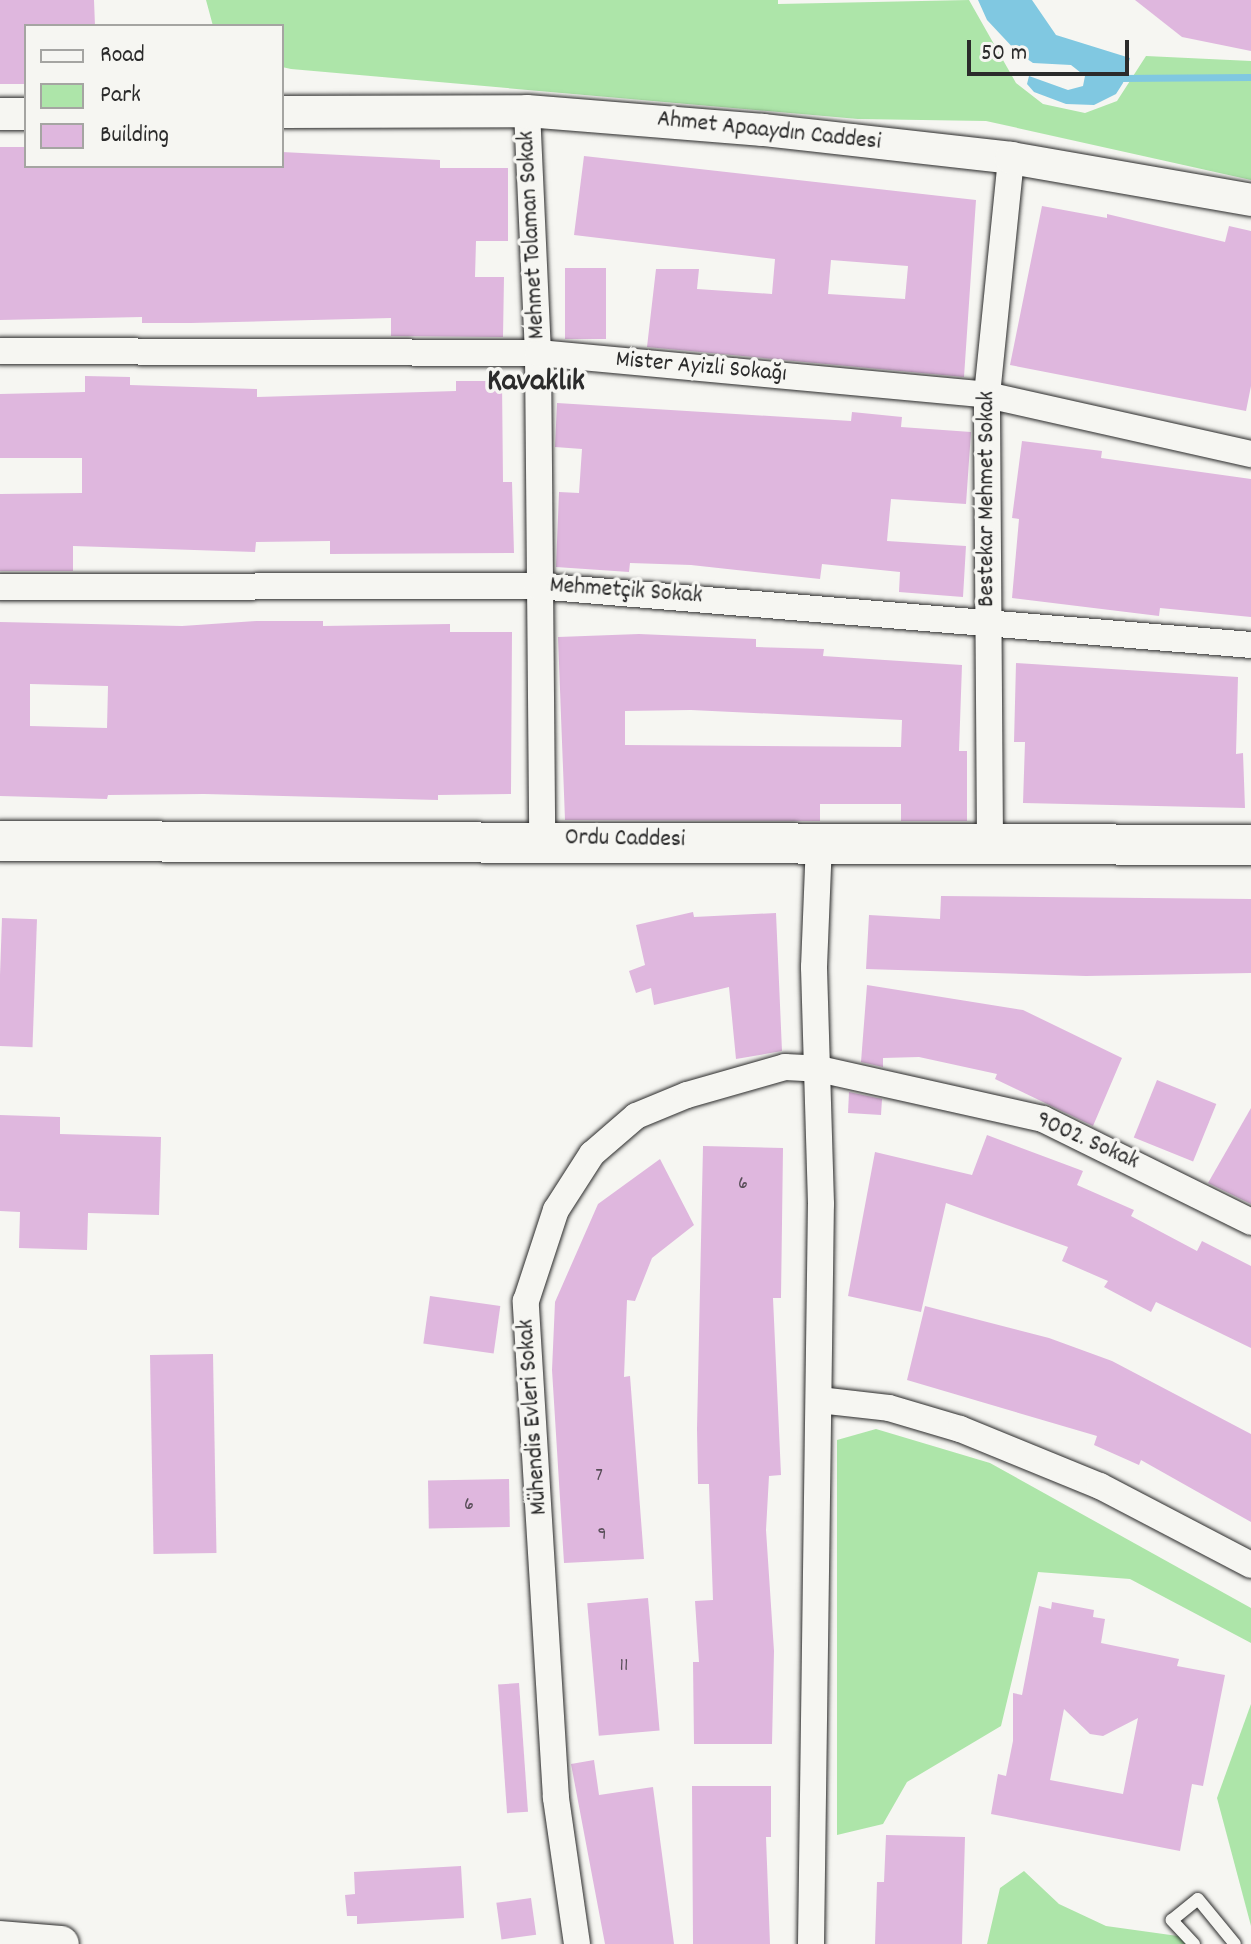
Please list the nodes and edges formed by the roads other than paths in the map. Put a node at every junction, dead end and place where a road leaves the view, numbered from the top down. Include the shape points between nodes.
1 (527, 111) junction
2 (284, 112) edge
3 (0, 114) edge
4 (24, 114) edge
5 (1011, 158) junction
6 (1251, 200) edge
7 (0, 351) edge
8 (538, 353) junction
9 (987, 395) junction
10 (1251, 454) edge
11 (537, 586) junction
12 (0, 587) edge
13 (987, 620) junction
14 (1251, 645) edge
15 (542, 839) junction
16 (0, 841) edge
17 (990, 842) junction
18 (1251, 845) edge
19 (819, 852) junction
20 (0, 857) edge
21 (1251, 861) edge
22 (819, 1069) junction
23 (1251, 1222) edge
24 (819, 1400) junction
25 (1251, 1565) edge
26 (0, 1939) edge
27 (61, 1944) edge
28 (577, 1944) edge
29 (811, 1944) edge
30 (1194, 1944) edge
31 (1235, 1944) edge

1 - 2 street, Ahmet Apaaydın Caddesi
1 - 5 street, Ahmet Apaaydın Caddesi
1 - 8 street, Mehmet Tolaman Sokak
3 - 4 street
5 - 6 street, Ahmet Apaaydın Caddesi
5 - 9 street, Bestekar Mehmet Sokak
7 - 8 street, Mister Ayizli Sokağı
8 - 9 street, Mister Ayizli Sokağı
8 - 11 street, Mehmet Tolaman Sokak
9 - 10 street, Mister Ayizli Sokağı
9 - 13 street, Bestekar Mehmet Sokak
11 - 12 street, Mehmetçik Sokak
11 - 13 street, Mehmetçik Sokak
11 - 15 street, Mehmet Tolaman Sokak
13 - 14 street, Mehmetçik Sokak
13 - 17 street, Bestekar Mehmet Sokak
15 - 16 main road, Ordu Caddesi via 396,846
15 - 19 main road, Ordu Caddesi
17 - 18 main road, Ordu Caddesi
17 - 19 main road, Ordu Caddesi
19 - 20 main road, Ordu Caddesi via 406,868
19 - 21 main road, Ordu Caddesi
19 - 22 street via 814,967
22 - 23 street, 9002. Sokak via 1043,1119
22 - 24 street
22 - 28 street, Mühendis Evleri Sokak via 785,1067 687,1095 636,1116 592,1154 556,1210 534,1268 526,1301 555,1783
24 - 25 street via 889,1408 960,1429 1100,1486
24 - 29 street
26 - 27 main road
30 - 31 lane via 1172,1920 1198,1899

